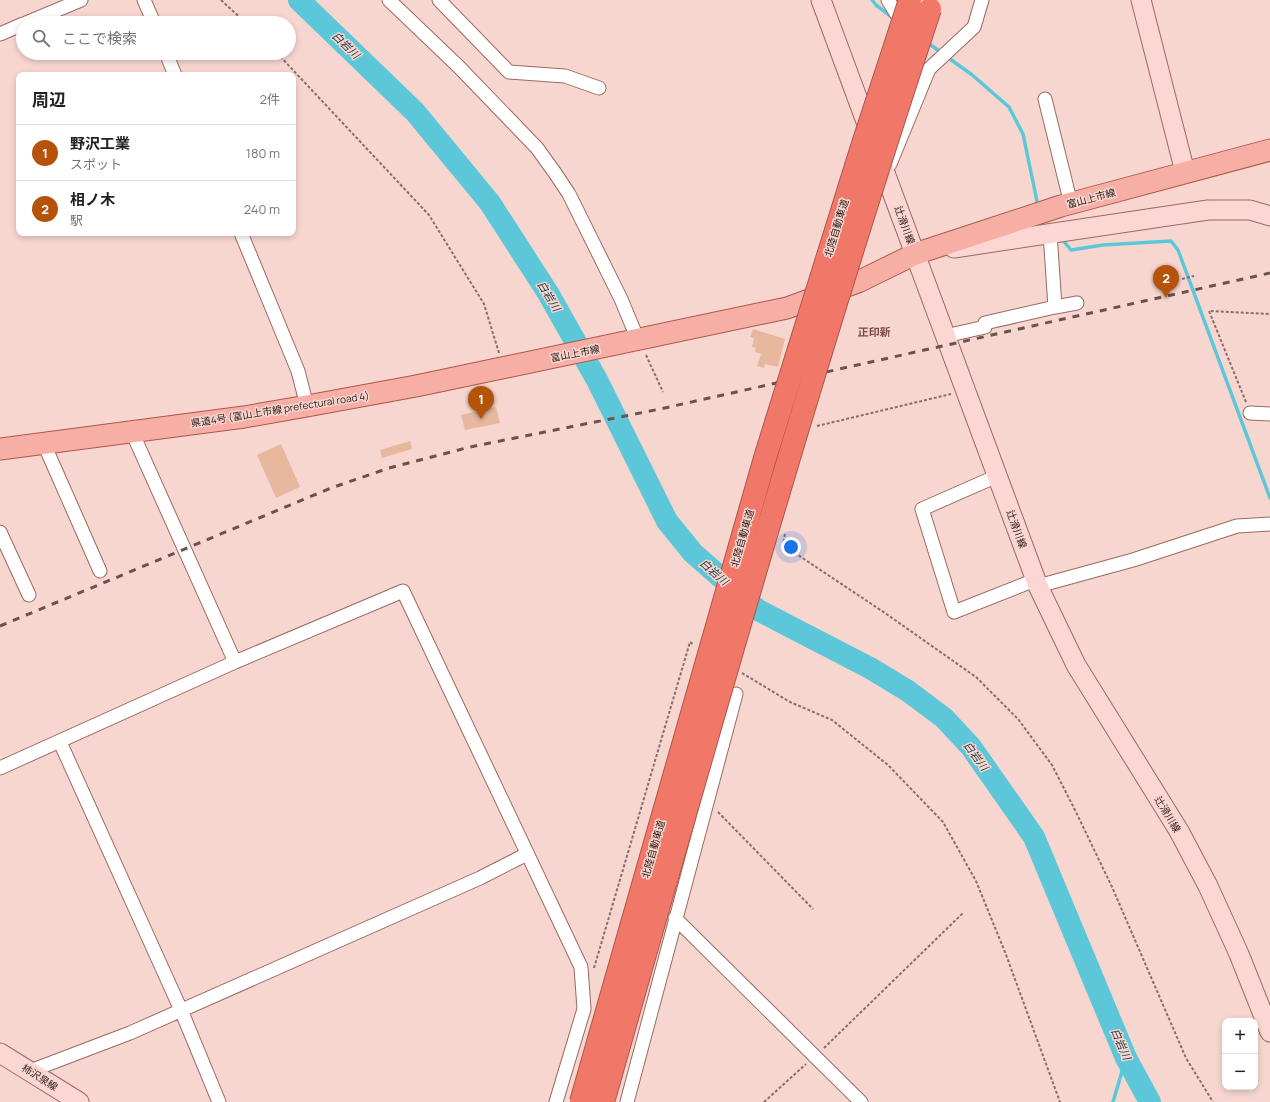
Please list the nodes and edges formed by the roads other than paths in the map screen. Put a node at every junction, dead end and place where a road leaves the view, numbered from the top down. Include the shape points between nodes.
1 (81, 0) edge
2 (144, 0) edge
3 (389, 0) edge
4 (438, 0) edge
5 (821, 0) edge
6 (888, 0) edge
7 (910, 0) edge
8 (982, 0) edge
9 (1141, 0) edge
10 (930, 9) dead end
11 (43, 16) edge
12 (151, 16) edge
13 (16, 27) edge
14 (0, 34) edge
15 (169, 60) edge
16 (929, 69) junction
17 (174, 72) edge
18 (599, 88) dead end
19 (1045, 99) dead end
20 (1270, 150) edge
21 (1185, 172) junction
22 (886, 173) junction
23 (1071, 204) junction
24 (1270, 216) edge
25 (1050, 233) junction
26 (241, 236) edge
27 (915, 254) junction
28 (1077, 303) dead end
29 (1055, 308) junction
30 (954, 334) dead end
31 (638, 340) junction
32 (507, 366) joint
33 (307, 406) junction
34 (1250, 413) road end
35 (1270, 414) edge
36 (132, 432) junction
37 (44, 444) junction
38 (0, 449) edge
39 (997, 476) junction
40 (1270, 524) edge
41 (0, 532) edge
42 (100, 571) dead end
43 (1037, 583) junction
44 (29, 595) dead end
45 (235, 662) junction
46 (736, 694) dead end
47 (60, 742) junction
48 (0, 768) edge
49 (527, 854) junction
50 (675, 918) junction
51 (181, 1010) junction
52 (1270, 1032) edge
53 (0, 1053) edge
54 (30, 1071) junction
55 (79, 1102) edge
56 (219, 1102) edge
57 (556, 1102) edge
58 (581, 1102) edge
59 (603, 1102) edge
60 (627, 1102) edge
61 (861, 1102) edge

1 - 11 street
2 - 12 street
3 - 31 street via 459,67 537,148 579,215 621,299
4 - 18 street via 509,72 565,76
5 - 22 main road, 辻滑川線
6 - 16 street
7 - 58 highway, 北陸自動車道, bridge via 856,164 766,458
8 - 16 street via 974,27
9 - 21 main road
10 - 59 highway, 北陸自動車道, bridge via 847,262 786,465
13 - 14 street
15 - 17 street
16 - 22 street
19 - 23 street
20 - 21 main road, 富山上市線
21 - 23 main road, 富山上市線
22 - 27 main road, 辻滑川線
23 - 27 main road, 富山上市線
24 - 25 main road via 1250,210 1208,210
25 - 27 main road
25 - 29 street
26 - 33 street via 298,371
27 - 31 main road via 858,282 787,308
27 - 39 main road, 辻滑川線
28 - 29 street
29 - 30 street via 986,323 986,327
31 - 32 main road, 富山上市線
32 - 33 main road, 県道4号 (富山上市線 prefectural road 4)
33 - 36 main road, 県道4号 (富山上市線 prefectural road 4)
34 - 35 street
36 - 37 main road, 県道4号 (富山上市線 prefectural road 4)
36 - 45 street
37 - 38 main road, 県道4号 (富山上市線 prefectural road 4)
37 - 42 street
39 - 43 main road, 辻滑川線
39 - 43 street via 922,509 954,612
40 - 43 street via 1237,526 1133,560
41 - 44 street
43 - 52 main road, 辻滑川線 via 1076,665 1179,831 1239,954
45 - 47 street
45 - 49 street via 403,591
46 - 50 street
47 - 48 street
47 - 51 street
49 - 51 street via 480,878
49 - 57 street via 581,967 584,1009
50 - 60 street
50 - 61 street
51 - 54 street via 130,1033
51 - 56 street
53 - 54 main road, 柿沢泉線
54 - 55 main road, 柿沢泉線

